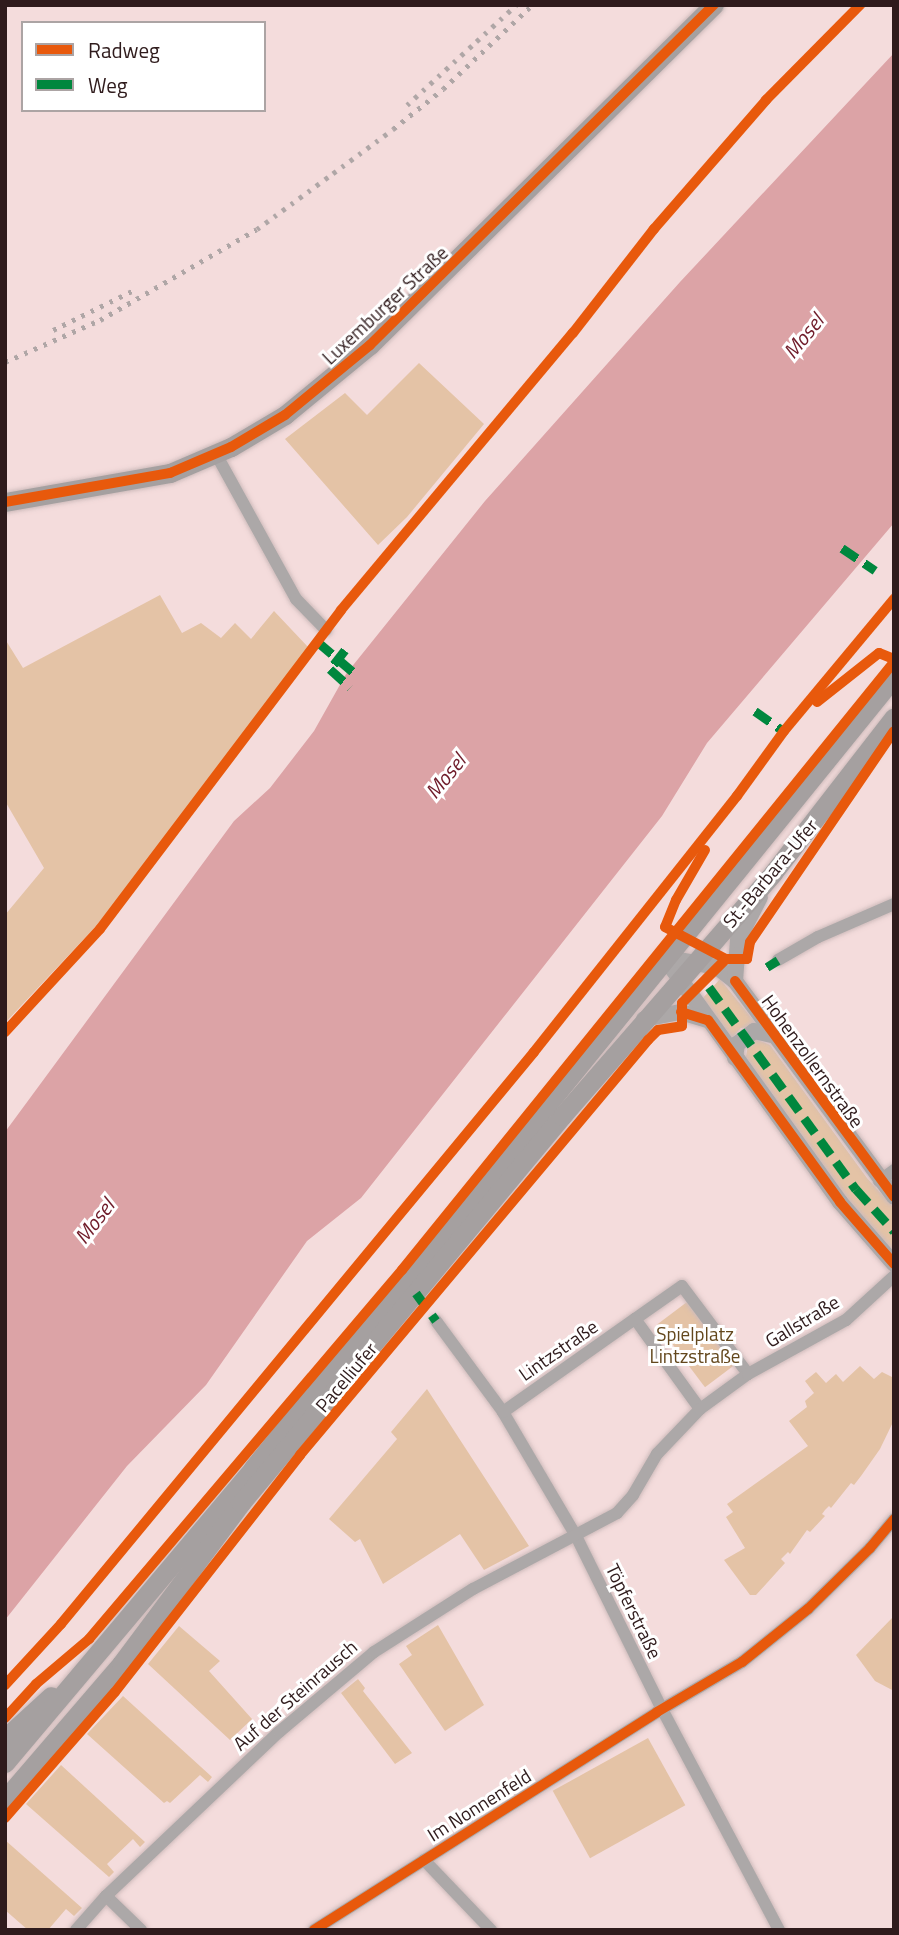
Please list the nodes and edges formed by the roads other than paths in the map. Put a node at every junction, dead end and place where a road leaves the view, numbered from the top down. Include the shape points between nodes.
1 (714, 5) edge
2 (216, 454) junction
3 (5, 502) edge
4 (326, 630) dead end
5 (894, 677) edge
6 (894, 717) edge
7 (773, 873) junction
8 (894, 904) edge
9 (664, 957) junction
10 (778, 960) dead end
11 (695, 961) junction
12 (679, 979) junction
13 (735, 981) junction
14 (644, 1019) junction
15 (708, 1020) junction
16 (771, 1035) junction
17 (735, 1058) junction
18 (894, 1170) edge
19 (879, 1181) junction
20 (894, 1197) edge
21 (894, 1264) edge
22 (894, 1276) edge
23 (635, 1319) junction
24 (436, 1321) dead end
25 (748, 1374) junction
26 (700, 1409) junction
27 (503, 1412) junction
28 (894, 1519) edge
29 (576, 1536) junction
30 (79, 1674) junction
31 (662, 1709) junction
32 (5, 1738) edge
33 (5, 1763) edge
34 (5, 1800) edge
35 (425, 1860) junction
36 (106, 1896) junction
37 (76, 1930) edge
38 (141, 1930) edge
39 (314, 1930) edge
40 (491, 1930) edge
41 (779, 1930) edge

1 - 2 main road, Luxemburger Straße via 344,369 285,415
2 - 3 main road, Luxemburger Straße via 170,473
2 - 4 street via 296,599
5 - 9 main road, St.-Barbara-Ufer
6 - 7 main road, St.-Barbara-Ufer
7 - 11 main road, St.-Barbara-Ufer
7 - 13 street via 738,940
8 - 10 street
9 - 11 street, Hohenzollernstraße
9 - 12 street
9 - 30 main road, Pacelliufer via 253,1468
11 - 12 main road, Pacelliufer
11 - 13 street, Hohenzollernstraße via 718,967
12 - 14 main road, Pacelliufer
12 - 15 street
13 - 16 street, Hohenzollernstraße
14 - 15 street via 681,1012
14 - 34 main road, Pacelliufer via 249,1493 121,1664
15 - 17 street
16 - 17 street via 754,1031 737,1044
16 - 19 street, Hohenzollernstraße
17 - 21 street via 840,1202
18 - 19 street
19 - 20 street, Hohenzollernstraße
22 - 25 street, Gallstraße via 846,1320
23 - 25 street, Lintzstraße via 682,1286
23 - 26 street
23 - 27 street, Lintzstraße
24 - 27 street, Töpferstraße
25 - 26 street, Gallstraße
26 - 29 street, Gallstraße via 657,1454 617,1513
27 - 29 street, Töpferstraße
28 - 31 street, Im Nonnenfeld via 808,1609 742,1662
29 - 31 street, Töpferstraße
29 - 36 street, Auf der Steinrausch via 473,1589 382,1645 279,1732
30 - 32 main road
30 - 33 main road, Pacelliufer
31 - 35 street, Im Nonnenfeld
31 - 41 street, Töpferstraße
35 - 39 street, Im Nonnenfeld
35 - 40 street
36 - 37 street, Auf der Steinrausch
36 - 38 street

